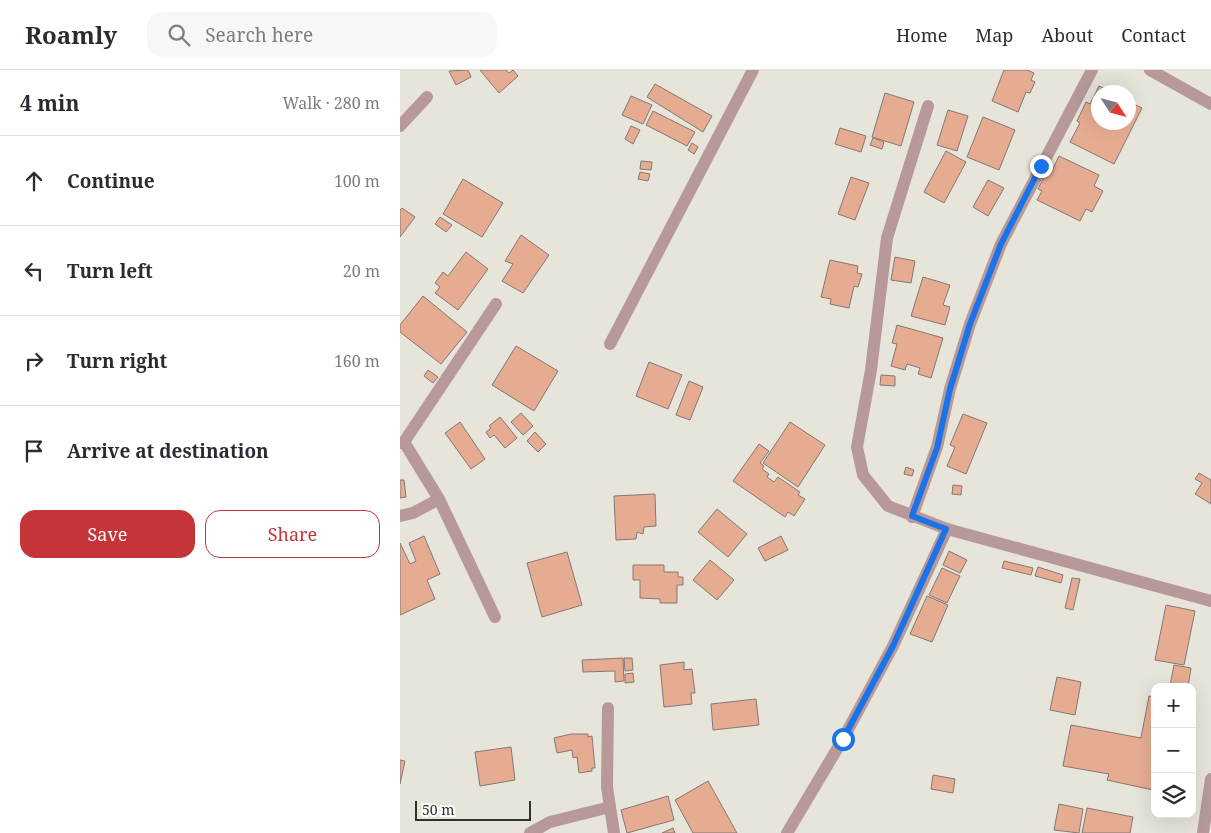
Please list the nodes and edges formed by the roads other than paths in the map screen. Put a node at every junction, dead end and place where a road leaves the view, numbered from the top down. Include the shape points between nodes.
1 (753, 70) edge
2 (1092, 70) edge
3 (1150, 70) edge
4 (1170, 75) edge
5 (427, 96) dead end
6 (1211, 104) edge
7 (928, 106) dead end
8 (400, 126) edge
9 (496, 304) dead end
10 (610, 344) dead end
11 (402, 442) edge
12 (439, 499) junction
13 (400, 516) edge
14 (912, 516) junction
15 (946, 529) junction
16 (1211, 601) edge
17 (495, 617) dead end
18 (608, 708) dead end
19 (1211, 779) edge
20 (610, 807) junction
21 (530, 833) edge
22 (614, 833) edge
23 (787, 833) edge
24 (1203, 833) edge

1 - 10 street
2 - 14 street via 1001,244 970,324 950,389 937,448
3 - 4 street
4 - 6 street
5 - 8 street
7 - 14 street via 887,238 872,370 857,446 863,475 888,506
9 - 11 street
11 - 12 street
12 - 13 street
12 - 17 street
14 - 15 street
15 - 16 street
15 - 23 street via 893,646
18 - 20 street via 607,788
19 - 24 street
20 - 21 street via 550,822
20 - 22 street

